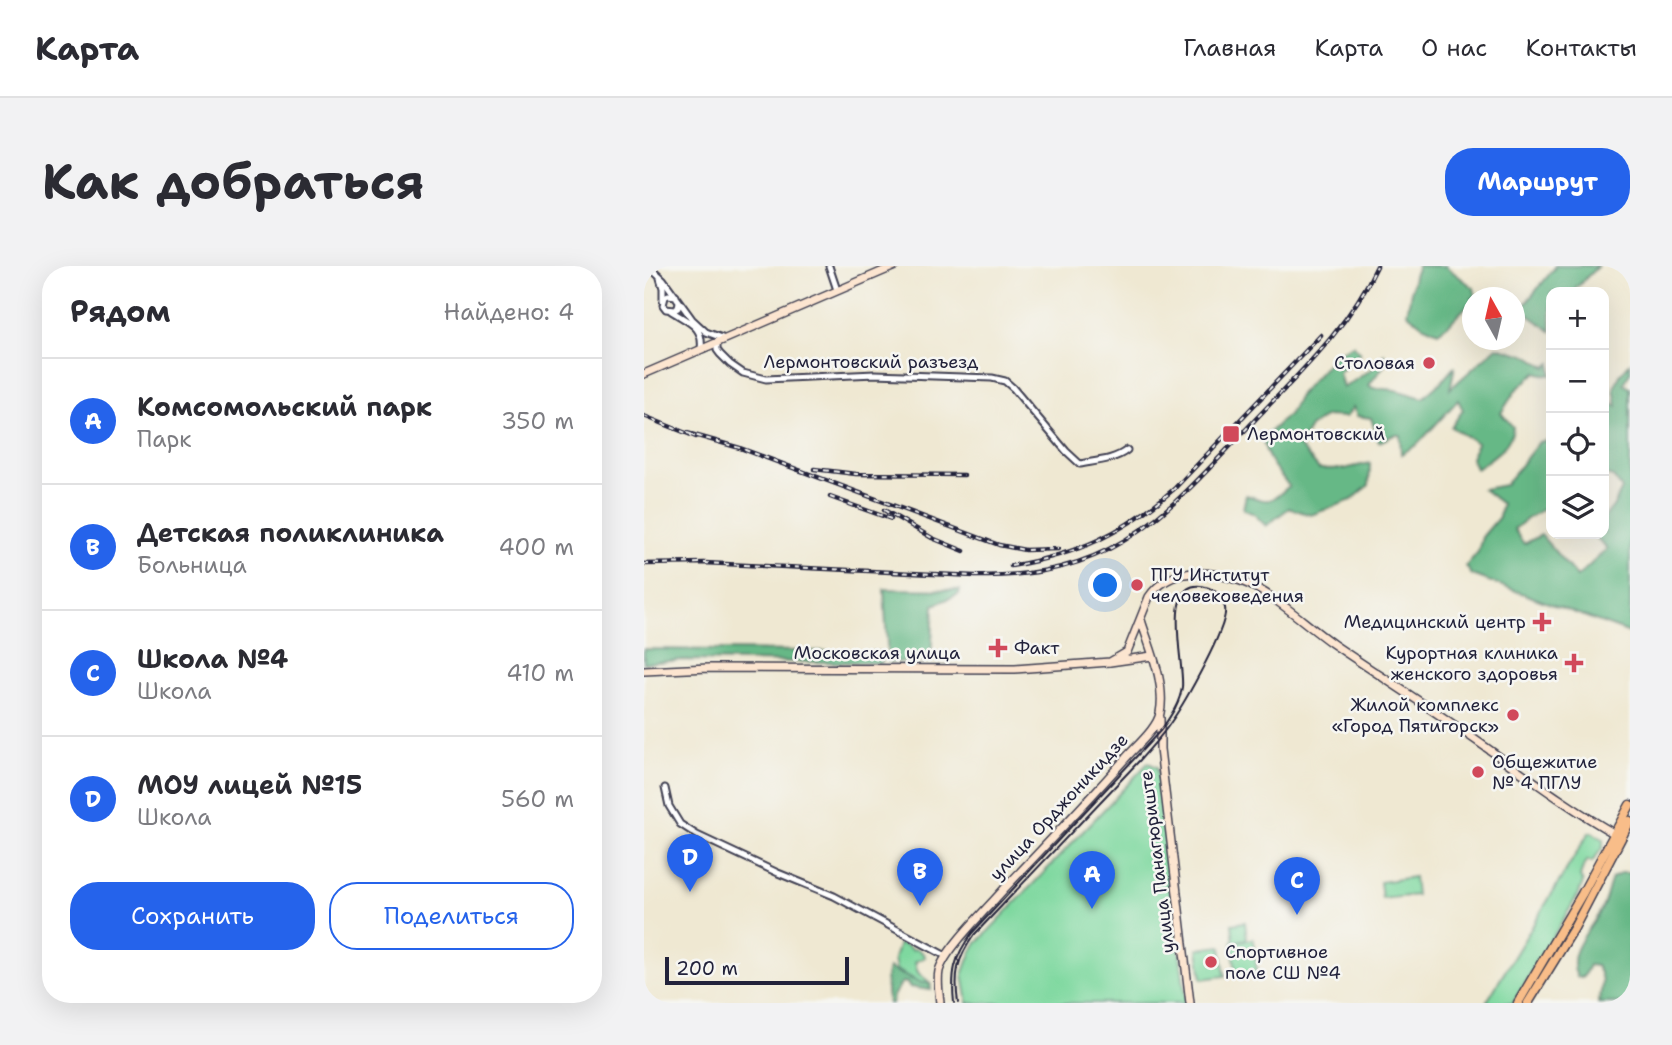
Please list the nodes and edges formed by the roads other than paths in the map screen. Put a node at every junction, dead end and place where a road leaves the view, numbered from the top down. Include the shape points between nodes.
1 (649, 266) edge
2 (829, 266) edge
3 (895, 266) edge
4 (657, 272) junction
5 (837, 290) junction
6 (678, 298) junction
7 (663, 301) junction
8 (670, 310) junction
9 (725, 339) junction
10 (717, 343) junction
11 (701, 349) junction
12 (644, 374) edge
13 (1127, 450) dead end
14 (1141, 619) junction
15 (1152, 656) junction
16 (1110, 662) junction
17 (644, 671) edge
18 (1160, 717) junction
19 (665, 788) dead end
20 (1630, 805) edge
21 (1630, 821) edge
22 (1622, 837) edge
23 (1570, 925) junction
24 (946, 956) junction
25 (940, 1003) edge
26 (1190, 1003) edge
27 (1518, 1003) edge
28 (1528, 1003) edge

1 - 4 street
2 - 5 street
3 - 5 street
4 - 6 street
4 - 7 street
5 - 9 street
6 - 7 street via 668,295
6 - 8 street via 678,307
6 - 9 street via 706,332
7 - 8 street
8 - 11 street via 701,334
9 - 10 street
10 - 11 street
10 - 13 street, Лермонтовский разъезд via 730,364 766,379 875,374 992,377 1013,388 1080,464
11 - 12 street
14 - 15 street
14 - 16 street via 1127,652
14 - 22 street via 1154,589 1173,576 1195,573 1240,581
15 - 16 street, Московская улица
15 - 18 street via 1161,692
16 - 17 street, Московская улица via 1015,669
18 - 24 street, улица Орджоникидзе
18 - 26 street, улица Панагюриште
19 - 24 street via 680,824 697,835 834,896
20 - 22 main road
21 - 22 main road
22 - 23 main road
23 - 27 main road
23 - 28 main road
24 - 25 street, улица Орджоникидзе via 939,972

